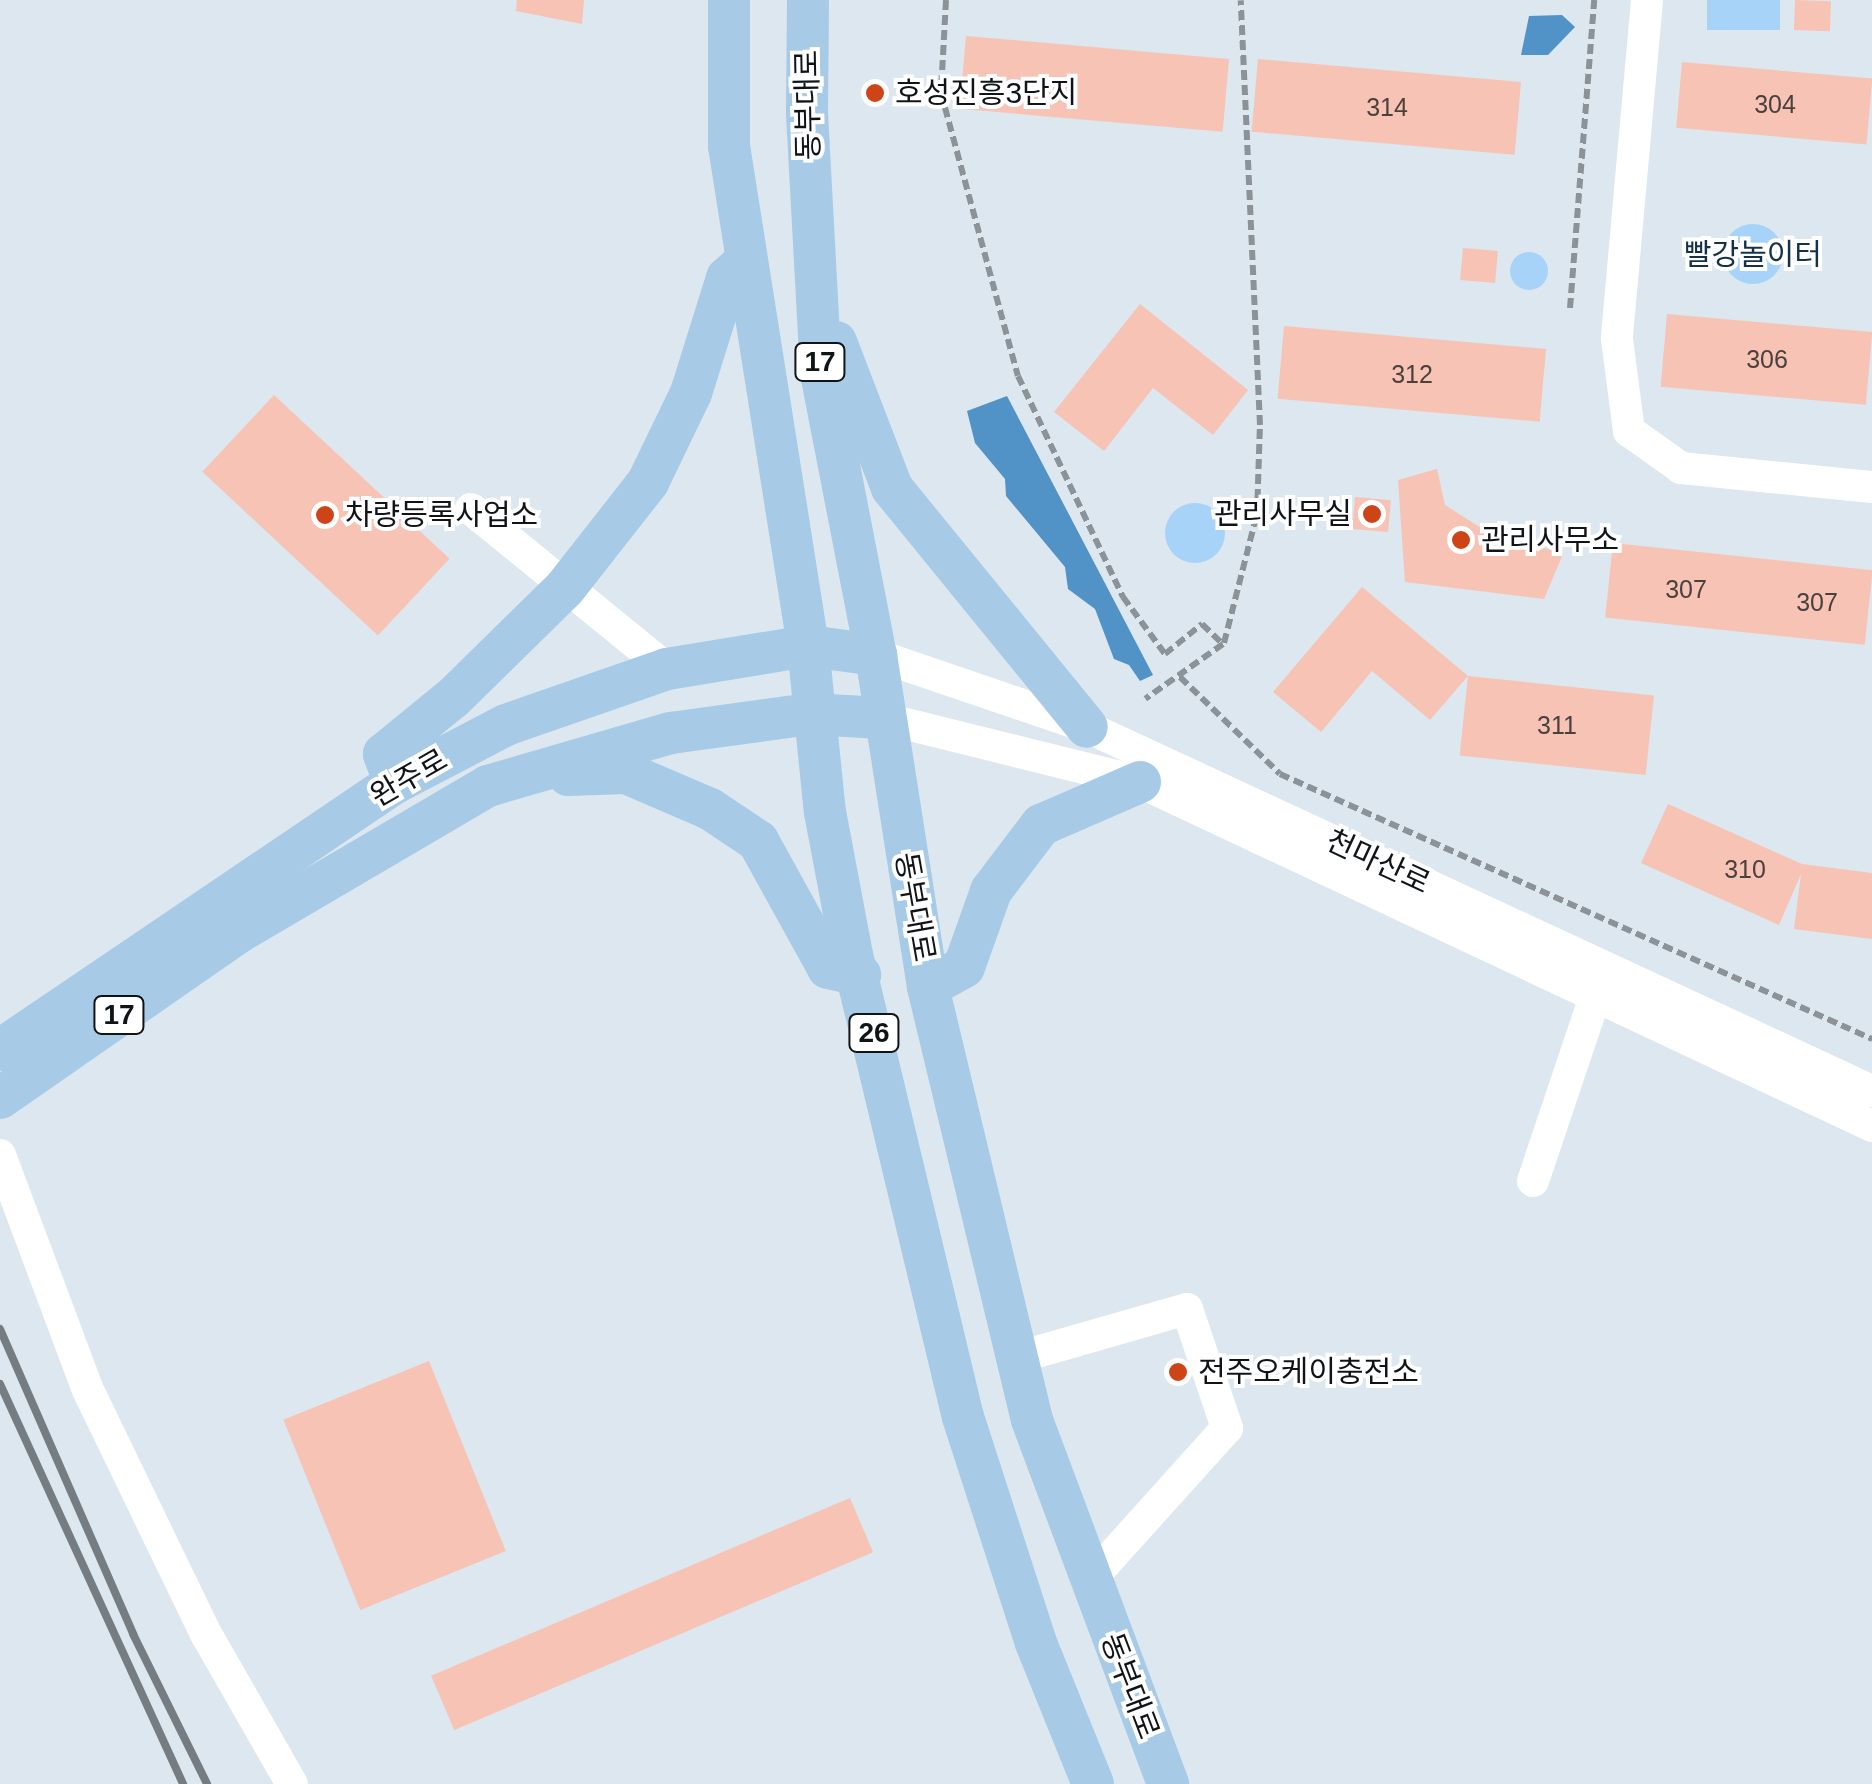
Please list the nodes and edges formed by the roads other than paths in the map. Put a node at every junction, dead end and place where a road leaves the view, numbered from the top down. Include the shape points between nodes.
1 (730, 0) edge
2 (808, 0) edge
3 (1647, 0) edge
4 (745, 262) junction
5 (814, 285) junction
6 (1872, 487) edge
7 (472, 509) dead end
8 (564, 588) junction
9 (808, 646) junction
10 (876, 655) junction
11 (666, 668) junction
12 (810, 714) junction
13 (882, 718) junction
14 (1087, 727) junction
15 (518, 776) junction
16 (1140, 782) junction
17 (394, 783) junction
18 (233, 914) junction
19 (860, 975) junction
20 (1601, 982) junction
21 (928, 987) junction
22 (0, 1050) edge
23 (1872, 1091) edge
24 (0, 1098) edge
25 (1872, 1126) edge
26 (0, 1156) edge
27 (1533, 1182) dead end
28 (1016, 1358) junction
29 (1090, 1580) junction
30 (292, 1784) edge
31 (1093, 1784) edge
32 (1168, 1784) edge

1 - 4 main road via 730,146
2 - 5 main road, 동부대로 / 17
3 - 6 street via 1618,339 1629,430 1680,468
4 - 8 main road via 727,278 691,393 648,482
4 - 9 main road, 26
5 - 10 main road, 동부대로 / 17 via 822,373
5 - 14 main road via 892,488
7 - 8 street
8 - 11 street
8 - 17 main road via 454,697 384,754
9 - 10 main road, 완주로
9 - 11 main road, 완주로
9 - 12 main road, 26
10 - 13 main road, 동부대로 / 17
10 - 14 street, 천마산로
11 - 17 main road, 완주로 via 506,726
12 - 13 main road, 완주로 / 17
12 - 15 main road, 완주로 / 17 via 672,733
12 - 19 main road, 26
13 - 16 street, 천마산로
13 - 21 main road, 동부대로 / 26
14 - 20 street, 천마산로
15 - 18 main road, 완주로 / 17
15 - 19 main road via 626,773 710,809 758,841 828,968
16 - 20 street, 천마산로
16 - 21 main road via 1040,825 991,891 964,967
17 - 18 main road, 완주로 / 17
18 - 22 main road, 완주로 / 17
18 - 24 main road, 완주로 / 17
19 - 31 main road, 26 via 963,1417 1036,1643
20 - 23 street, 천마산로
20 - 25 street, 천마산로
20 - 27 street
21 - 28 main road, 동부대로 / 26
26 - 30 street via 87,1388 206,1634
28 - 29 main road, 동부대로 / 26
28 - 29 street via 1187,1309 1228,1428
29 - 32 main road, 동부대로 / 26

